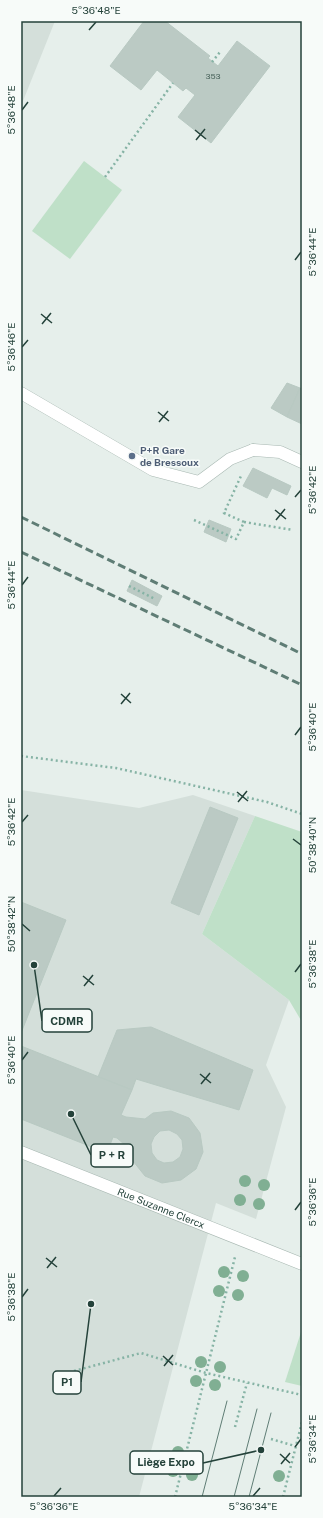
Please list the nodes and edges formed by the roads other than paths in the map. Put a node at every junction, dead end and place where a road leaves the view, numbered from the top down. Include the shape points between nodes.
1 (21, 393) edge
2 (302, 462) edge
3 (21, 1152) edge
4 (302, 1264) edge

1 - 2 street via 153,470 199,482 230,459 253,450 280,452
3 - 4 street, Rue Suzanne Clercx

